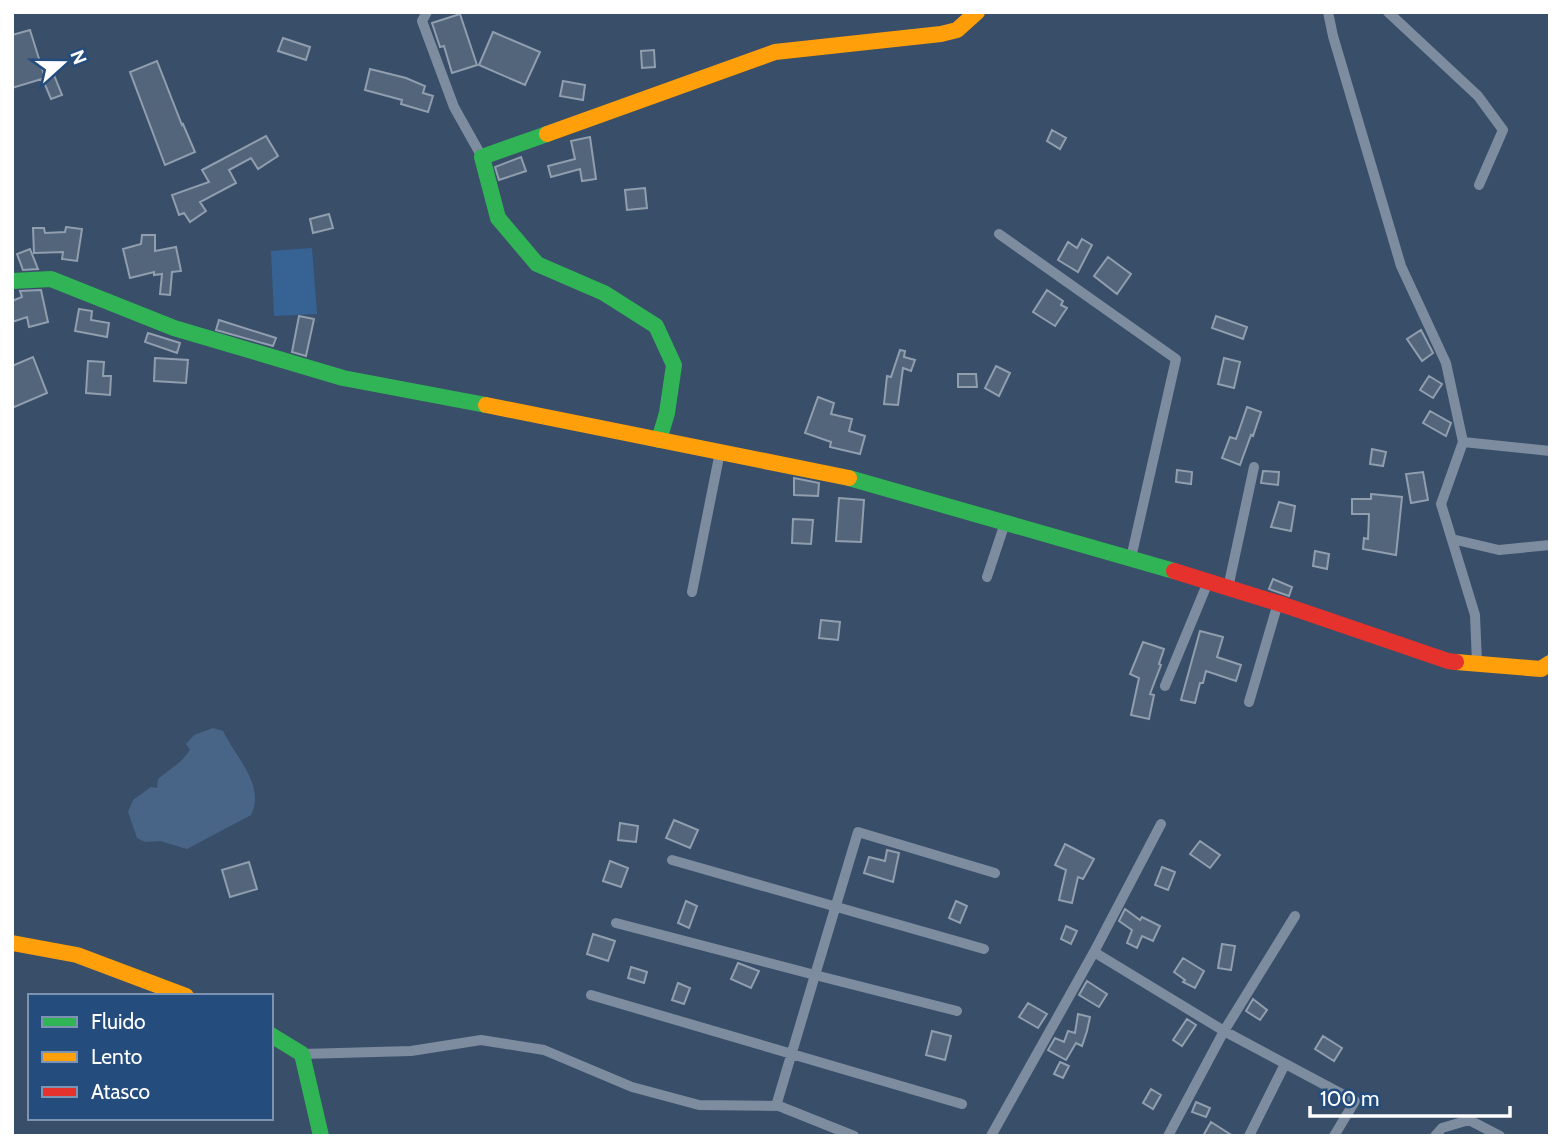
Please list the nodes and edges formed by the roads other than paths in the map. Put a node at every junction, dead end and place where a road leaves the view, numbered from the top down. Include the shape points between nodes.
1 (427, 12) edge
2 (977, 12) edge
3 (1328, 12) edge
4 (1388, 12) edge
5 (482, 157) junction
6 (1479, 185) dead end
7 (999, 234) dead end
8 (12, 281) edge
9 (659, 440) junction
10 (1463, 442) junction
11 (1550, 451) edge
12 (720, 452) junction
13 (1254, 467) dead end
14 (1005, 523) junction
15 (1452, 539) junction
16 (1550, 545) edge
17 (1131, 558) junction
18 (987, 577) dead end
19 (1208, 582) junction
20 (1228, 589) junction
21 (692, 592) dead end
22 (1279, 603) junction
23 (1477, 663) junction
24 (1547, 667) edge
25 (1165, 686) dead end
26 (1249, 702) dead end
27 (1161, 824) dead end
28 (672, 860) dead end
29 (995, 873) dead end
30 (835, 906) junction
31 (1295, 916) dead end
32 (616, 923) dead end
33 (12, 943) edge
34 (984, 949) dead end
35 (1094, 952) junction
36 (815, 975) junction
37 (181, 994) edge
38 (591, 995) dead end
39 (957, 1011) dead end
40 (1224, 1031) junction
41 (273, 1036) edge
42 (302, 1055) junction
43 (791, 1055) junction
44 (1286, 1064) junction
45 (962, 1104) dead end
46 (776, 1106) junction
47 (321, 1136) edge
48 (854, 1136) edge
49 (991, 1136) edge
50 (1168, 1136) edge
51 (1249, 1136) edge
52 (1334, 1136) edge
53 (1435, 1136) edge
54 (1500, 1136) edge

1 - 5 street via 422,21 450,94
2 - 5 street via 957,30 941,34 775,52
3 - 10 street via 1401,266 1446,363
4 - 6 street via 1478,96 1503,130
5 - 9 street via 498,218 537,264 604,293 656,326 674,365
7 - 17 street via 1176,359
8 - 9 street via 51,279 174,328 343,378
9 - 12 street
10 - 11 street
10 - 15 street via 1441,504
12 - 14 street via 858,480
12 - 21 street
13 - 20 street
14 - 17 street
14 - 18 street
15 - 16 street via 1499,550
15 - 23 street via 1475,615
17 - 19 street
19 - 20 street
19 - 25 street
20 - 22 street
22 - 23 street via 1448,661
22 - 26 street
23 - 24 street
27 - 35 street
28 - 30 street
29 - 30 street via 858,832
30 - 34 street
30 - 36 street
31 - 40 street
32 - 36 street
33 - 37 street via 78,955
35 - 40 street
35 - 49 street
36 - 39 street
36 - 43 street
38 - 43 street
40 - 44 street
40 - 50 street
41 - 42 street
42 - 46 street via 411,1051 481,1040 544,1050 632,1087 699,1105
42 - 47 street
43 - 45 street
43 - 46 street
44 - 51 street
44 - 52 street via 1355,1101
46 - 48 street
53 - 54 street via 1442,1128 1469,1120

